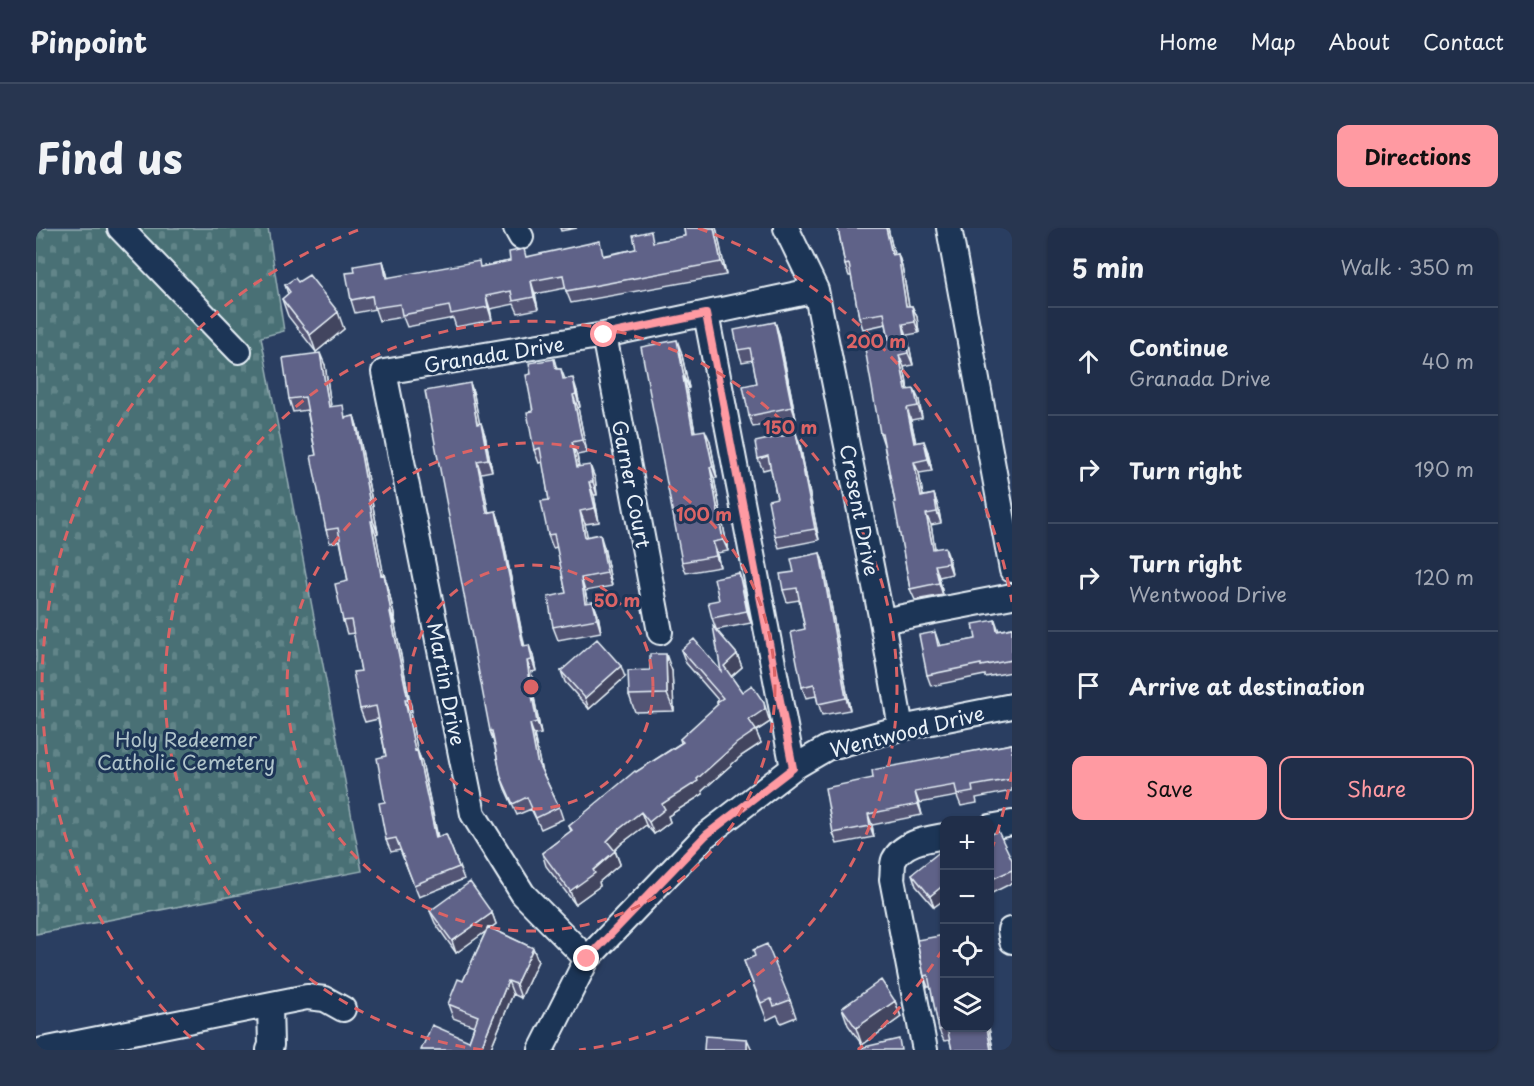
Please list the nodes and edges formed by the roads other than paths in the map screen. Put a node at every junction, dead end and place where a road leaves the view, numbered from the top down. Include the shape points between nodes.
1 (120, 228) edge
2 (786, 228) edge
3 (949, 228) edge
4 (816, 290) junction
5 (706, 314) junction
6 (604, 335) junction
7 (239, 351) dead end
8 (384, 372) joint
9 (1012, 570) edge
10 (1012, 596) edge
11 (882, 621) junction
12 (660, 632) dead end
13 (1012, 705) edge
14 (901, 728) junction
15 (793, 768) junction
16 (1012, 823) edge
17 (994, 827) edge
18 (940, 837) edge
19 (587, 959) junction
20 (270, 1005) junction
21 (343, 1009) dead end
22 (43, 1050) edge
23 (269, 1050) edge
24 (541, 1050) edge
25 (926, 1050) edge

1 - 7 street
2 - 4 street, Cresent Drive
3 - 9 street
4 - 5 street, Granada Drive
4 - 11 street, Cresent Drive
5 - 6 street, Granada Drive
5 - 15 street
6 - 8 street, Granada Drive
6 - 12 street, Garner Court
8 - 19 street, Martin Drive via 473,814 523,894
10 - 11 street
11 - 14 street, Cresent Drive
13 - 14 street, Wentwood Drive
14 - 15 street, Wentwood Drive via 827,748
15 - 19 street, Wentwood Drive via 706,835
16 - 17 street
18 - 25 street via 906,846 894,861 892,879
19 - 24 street, Wentwood Drive
20 - 21 street via 307,998 325,999
20 - 22 street
20 - 23 street

